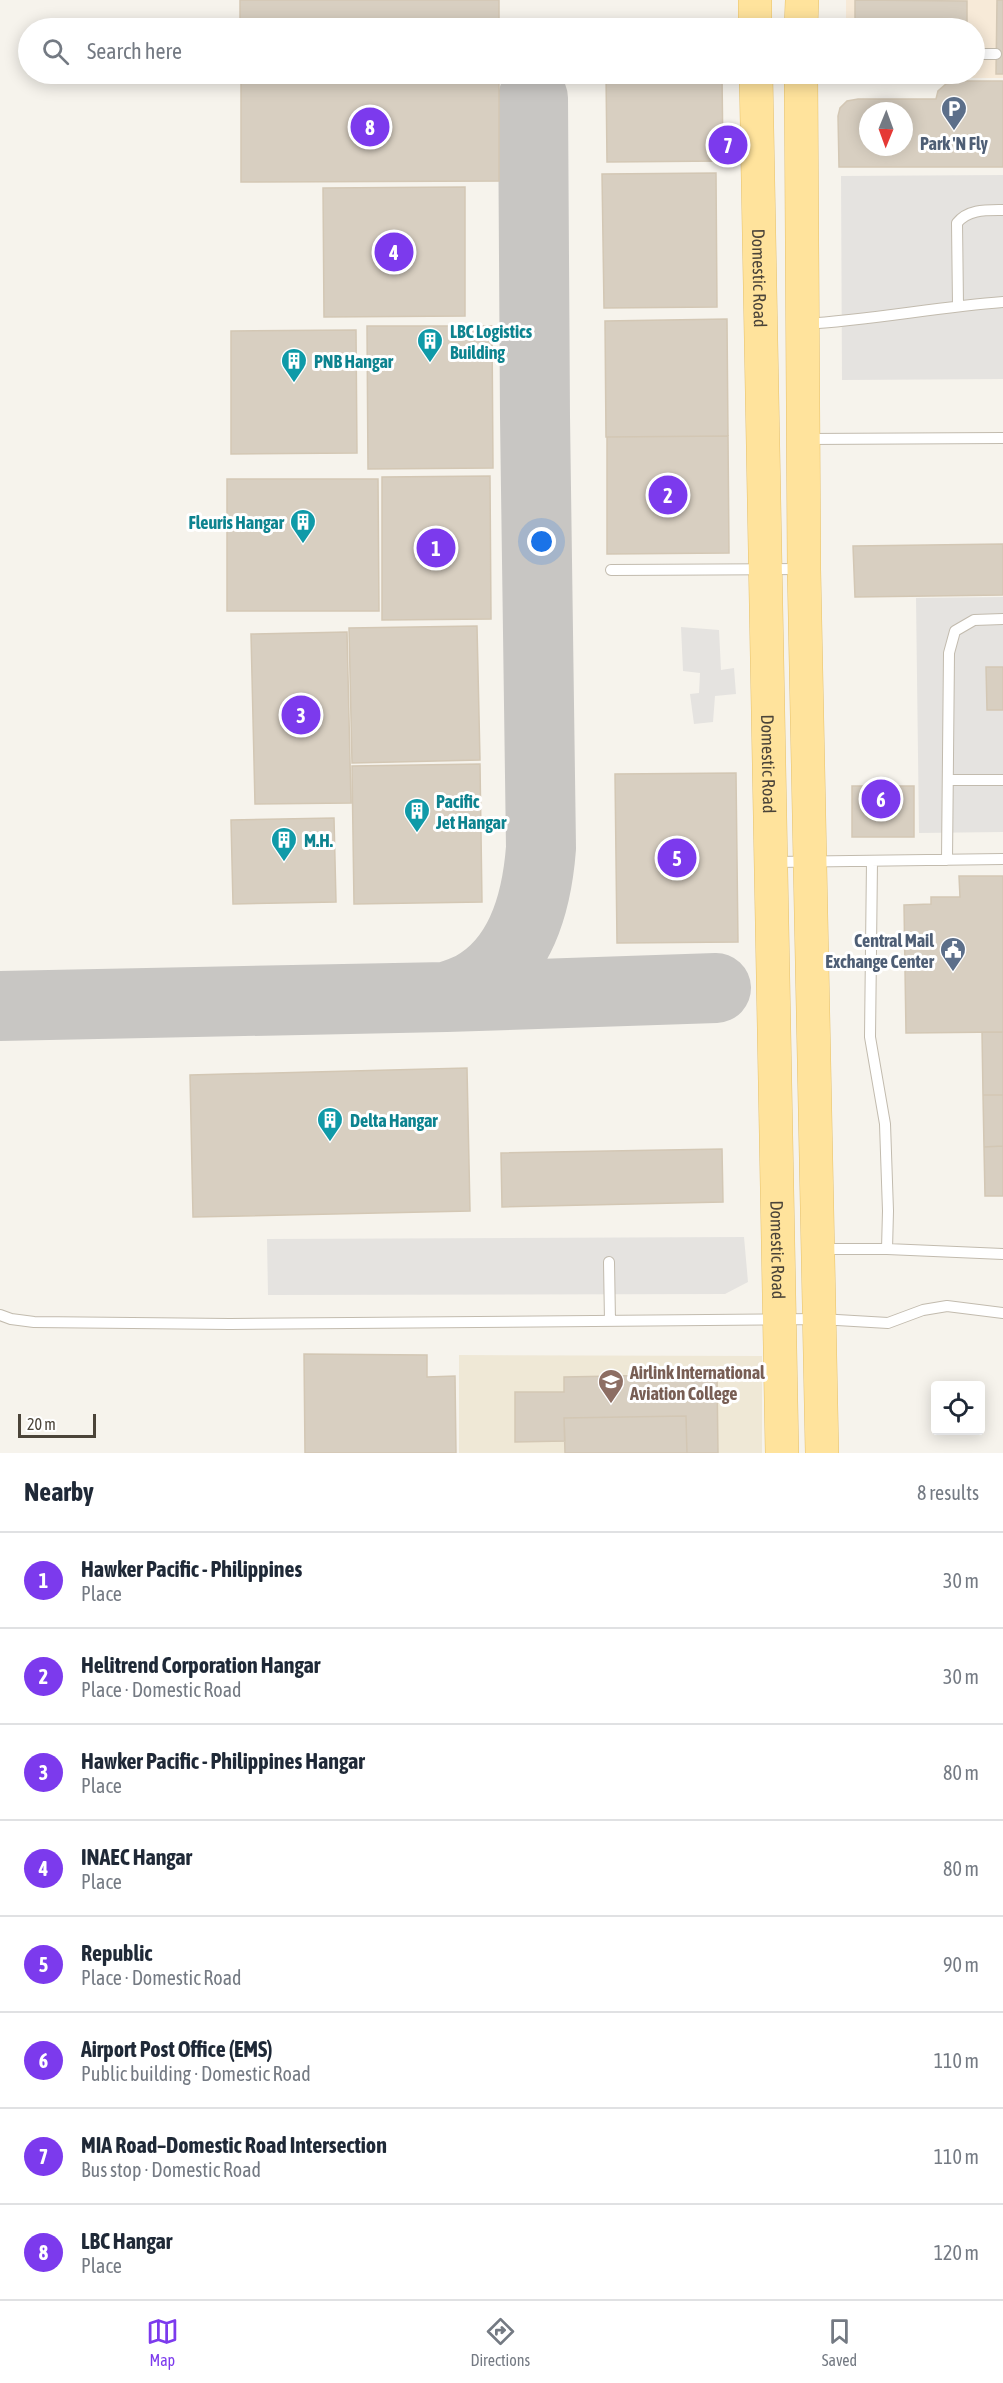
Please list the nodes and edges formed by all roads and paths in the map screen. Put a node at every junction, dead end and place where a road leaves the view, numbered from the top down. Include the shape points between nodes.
1 (755, 0) edge
2 (802, 0) edge
3 (755, 18) edge
4 (801, 18) edge
5 (985, 54) edge
6 (996, 54) dead end
7 (756, 84) edge
8 (801, 84) edge
9 (1003, 210) edge
10 (1003, 302) edge
11 (958, 305) junction
12 (802, 324) junction
13 (1003, 438) edge
14 (803, 439) junction
15 (766, 569) junction
16 (804, 569) junction
17 (611, 570) dead end
18 (1003, 619) edge
19 (948, 780) junction
20 (1003, 780) edge
21 (1003, 859) edge
22 (947, 860) junction
23 (812, 861) junction
24 (873, 861) junction
25 (771, 862) junction
26 (819, 1248) junction
27 (887, 1249) junction
28 (1003, 1254) edge
29 (609, 1262) dead end
30 (1003, 1313) edge
31 (0, 1315) edge
32 (820, 1319) junction
33 (781, 1320) junction
34 (610, 1321) junction
35 (782, 1453) edge
36 (822, 1453) edge

1 - 3 main road
2 - 4 main road
5 - 6 lane
7 - 15 main road, Domestic Road
8 - 12 main road
9 - 11 lane via 976,211 963,215 957,223
10 - 11 lane
11 - 12 lane
12 - 14 main road
13 - 14 lane
14 - 16 main road
15 - 16 lane
15 - 17 lane
15 - 25 main road, Domestic Road
16 - 23 main road
18 - 19 lane via 974,620 955,631 949,653
19 - 20 lane
19 - 22 lane
21 - 22 lane
22 - 24 lane
23 - 24 lane
23 - 25 lane
23 - 26 main road
24 - 27 lane via 870,1036 885,1124
25 - 33 main road, Domestic Road
26 - 27 lane
26 - 32 main road
27 - 28 lane
29 - 34 lane
30 - 32 lane via 947,1306 888,1323
31 - 34 lane via 57,1322 230,1324
32 - 33 lane
32 - 36 main road
33 - 34 lane
33 - 35 main road, Domestic Road

